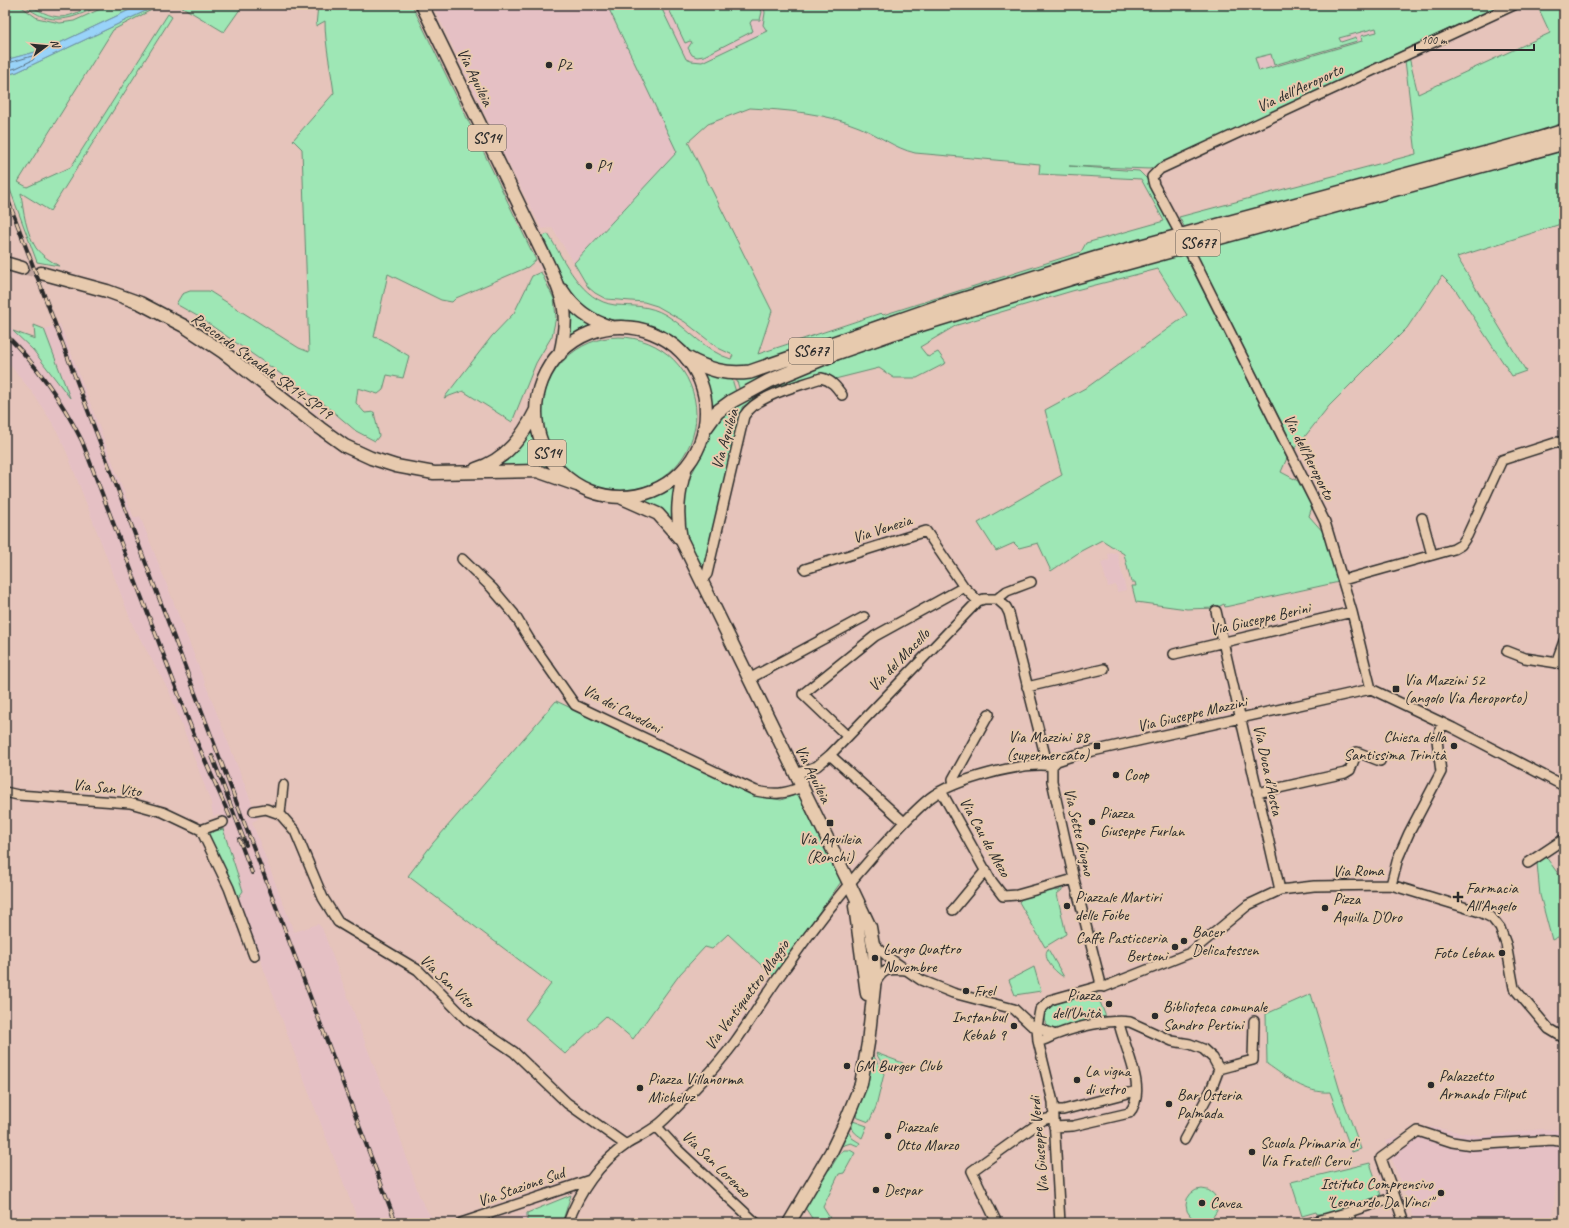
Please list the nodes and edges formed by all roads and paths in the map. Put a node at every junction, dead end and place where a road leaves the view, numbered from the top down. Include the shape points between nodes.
1 (422, 5) edge
2 (1514, 5) edge
3 (1564, 131) edge
4 (1564, 143) edge
5 (1177, 228) dead end
6 (1189, 250) dead end
7 (5, 263) edge
8 (22, 268) tunnel mouth
9 (551, 272) junction
10 (41, 273) tunnel mouth
11 (615, 328) junction
12 (560, 354) junction
13 (688, 358) junction
14 (842, 395) dead end
15 (536, 410) junction
16 (704, 430) junction
17 (1564, 446) edge
18 (685, 469) junction
19 (465, 472) junction
20 (577, 485) junction
21 (622, 498) junction
22 (1422, 518) dead end
23 (682, 541) junction
24 (1432, 555) junction
25 (462, 559) dead end
26 (805, 569) dead end
27 (702, 580) junction
28 (1343, 580) junction
29 (1031, 582) dead end
30 (964, 587) junction
31 (997, 599) junction
32 (978, 601) junction
33 (1216, 610) dead end
34 (1352, 612) junction
35 (864, 617) dead end
36 (1564, 641) edge
37 (1224, 643) junction
38 (1507, 651) dead end
39 (1174, 654) dead end
40 (1560, 664) edge
41 (1104, 669) dead end
42 (749, 678) junction
43 (1027, 687) junction
44 (1371, 689) junction
45 (989, 714) dead end
46 (1242, 718) junction
47 (1442, 723) junction
48 (847, 736) junction
49 (830, 755) junction
50 (1380, 761) dead end
51 (1052, 766) junction
52 (796, 774) junction
53 (283, 785) dead end
54 (954, 785) junction
55 (1564, 786) edge
56 (802, 787) junction
57 (941, 791) junction
58 (5, 792) edge
59 (1257, 793) junction
60 (254, 811) dead end
61 (280, 814) junction
62 (223, 822) dead end
63 (904, 822) junction
64 (201, 830) junction
65 (1564, 839) edge
66 (1528, 863) dead end
67 (986, 870) junction
68 (1074, 879) junction
69 (849, 883) junction
70 (1391, 885) junction
71 (1280, 890) junction
72 (855, 907) junction
73 (953, 910) dead end
74 (874, 944) junction
75 (254, 956) dead end
76 (905, 970) junction
77 (874, 985) junction
78 (1100, 986) junction
79 (1254, 1021) dead end
80 (1119, 1023) junction
81 (1037, 1027) junction
82 (1056, 1035) junction
83 (1564, 1038) edge
84 (868, 1040) junction
85 (1038, 1041) junction
86 (1219, 1069) junction
87 (1136, 1091) junction
88 (1063, 1110) junction
89 (1053, 1113) junction
90 (657, 1126) junction
91 (1054, 1127) junction
92 (1068, 1127) junction
93 (1184, 1140) dead end
94 (1564, 1142) edge
95 (626, 1145) junction
96 (590, 1180) junction
97 (1395, 1197) junction
98 (1349, 1212) junction
99 (461, 1223) edge
100 (568, 1223) edge
101 (756, 1223) edge
102 (789, 1223) edge
103 (997, 1223) edge
104 (1060, 1223) edge
105 (1310, 1223) edge
106 (1351, 1223) edge
107 (1404, 1223) edge

1 - 9 main road, Via Aquileia / SS14
2 - 5 street, Via dell'Aeroporto via 1160,169 1152,177 1154,185
3 - 13 highway, SS677 via 1097,258 935,308 750,372 718,372 702,367
4 - 16 highway, SS677 via 1072,278 890,334 769,381 717,412
6 - 28 street, Via dell'Aeroporto via 1325,522
7 - 8 main road
9 - 11 main road, Via Aquileia / SS14 via 567,297 585,316
9 - 12 main road, Via Aquileia / SS14 via 564,302 566,320
10 - 19 main road, Raccordo Stradale SR14-SP19 via 114,294 184,326 223,352 345,446 383,463 434,473
11 - 12 main road, SS14 via 589,334 572,343
11 - 13 main road, SS14 via 647,331 676,347
12 - 15 main road, SS14 via 543,380
13 - 16 main road, SS14 via 703,388 706,404
14 - 27 street, Via Aquileia via 827,379 821,378 764,398 749,409 744,416 707,574
15 - 19 main road, Raccordo Stradale SR14-SP19 via 517,443 508,451 494,461
15 - 20 main road, SS14 via 540,436 551,461 562,474
16 - 18 main road, SS14 via 695,456
17 - 24 street via 1558,442 1502,460 1461,545
18 - 21 main road, SS14 via 658,489 644,495
18 - 23 main road, Via Aquileia / SS14 via 678,499 677,519
19 - 20 main road, Raccordo Stradale SR14-SP19 via 537,471
20 - 21 main road, SS14 via 602,495
21 - 23 main road, Via Aquileia / SS14 via 658,514
22 - 24 street
23 - 27 main road, Via Aquileia / SS14
24 - 28 street
25 - 56 street, Via dei Cavedoni via 514,614 574,704 756,791 772,795
26 - 30 street, Via Venezia via 926,531
27 - 42 main road, Via Aquileia
28 - 34 street, Via dell'Aeroporto
29 - 31 street via 1007,591
30 - 32 street, Via Venezia
30 - 48 street via 875,636 803,694
31 - 32 street via 984,598
31 - 43 street, Via Sette Giugno via 1009,613
32 - 48 street, Via del Macello
33 - 37 street, Via Duca d'Aosta
34 - 37 street, Via Giuseppe Berini
34 - 44 street, Via dell'Aeroporto
35 - 42 street
36 - 40 street
37 - 39 street, Via Giuseppe Berini
37 - 46 street, Via Duca d'Aosta
38 - 40 street via 1525,658
41 - 43 street
42 - 52 main road, Via Aquileia
43 - 51 street, Via Sette Giugno via 1044,755
44 - 46 street, Via Giuseppe Mazzini
44 - 47 street
45 - 54 street via 953,779
46 - 51 street, Via Giuseppe Mazzini via 1075,756 1057,761
46 - 59 street, Via Duca d'Aosta
47 - 55 street
47 - 70 street via 1437,740 1441,772 1409,833 1398,858
48 - 49 street, Via del Macello
49 - 52 street, Via del Macello via 817,766
49 - 63 street
50 - 59 street via 1357,752 1350,770 1345,774
51 - 54 street, Via Giuseppe Mazzini via 1040,764
51 - 68 street, Via Sette Giugno via 1052,781
52 - 56 main road, Via Aquileia
53 - 61 street
54 - 57 street, Via Giuseppe Mazzini
56 - 69 main road, Via Aquileia
57 - 63 street, Via Giuseppe Mazzini
57 - 67 street, Via Cau de Mezo
58 - 64 street, Via San Vito via 130,803 163,812
59 - 71 street, Via Duca d'Aosta
60 - 61 street via 266,810
61 - 95 street, Via San Vito via 295,831 323,898 338,922 418,970 467,1020 514,1052 567,1104
62 - 64 street
63 - 69 street, Via Giuseppe Mazzini
64 - 75 street via 229,888
65 - 66 street
67 - 68 street, Via Cau de Mezo via 997,890 1006,897 1063,884
67 - 73 street
68 - 78 street, Via Sette Giugno
69 - 72 main road
69 - 74 main road via 870,928
69 - 90 street, Via Ventiquattro Maggio via 785,967 734,1043 689,1095
70 - 71 street, Via Roma via 1314,886
70 - 83 street, Via Roma via 1492,918 1500,928 1506,944 1514,988 1549,1029
71 - 78 street, Via Roma via 1248,905 1190,952 1104,987
72 - 74 street via 868,938
72 - 84 main road via 867,987
74 - 76 street
74 - 77 main road
76 - 77 street via 884,971
76 - 81 street via 920,980 953,993 1014,1009 1031,1025
77 - 84 main road
78 - 81 street via 1050,1000 1040,1010
79 - 86 street via 1253,1060
80 - 82 street via 1110,1021
80 - 86 street via 1130,1022 1177,1043 1195,1046 1213,1058
80 - 87 street via 1136,1079
81 - 82 street
81 - 85 street
82 - 85 street
84 - 102 main road via 860,1084 845,1123
85 - 89 street, Via Giuseppe Verdi
86 - 93 street via 1208,1097
87 - 88 street
87 - 92 street via 1133,1108 1129,1113
88 - 89 street
88 - 92 street via 1062,1119
89 - 91 street, Via Giuseppe Verdi
89 - 103 street via 972,1171
90 - 95 street, Via Ventiquattro Maggio
90 - 101 street, Via San Lorenzo via 679,1151
91 - 92 street
91 - 104 street, Via Giuseppe Verdi
94 - 97 street via 1553,1140 1472,1145 1452,1142 1418,1131 1381,1158
95 - 96 street, Via Ventiquattro Maggio
96 - 99 street, Via Stazione Sud
96 - 100 street, Via Ventiquattro Maggio via 576,1202
97 - 98 street
97 - 107 street
98 - 105 street
98 - 106 street

